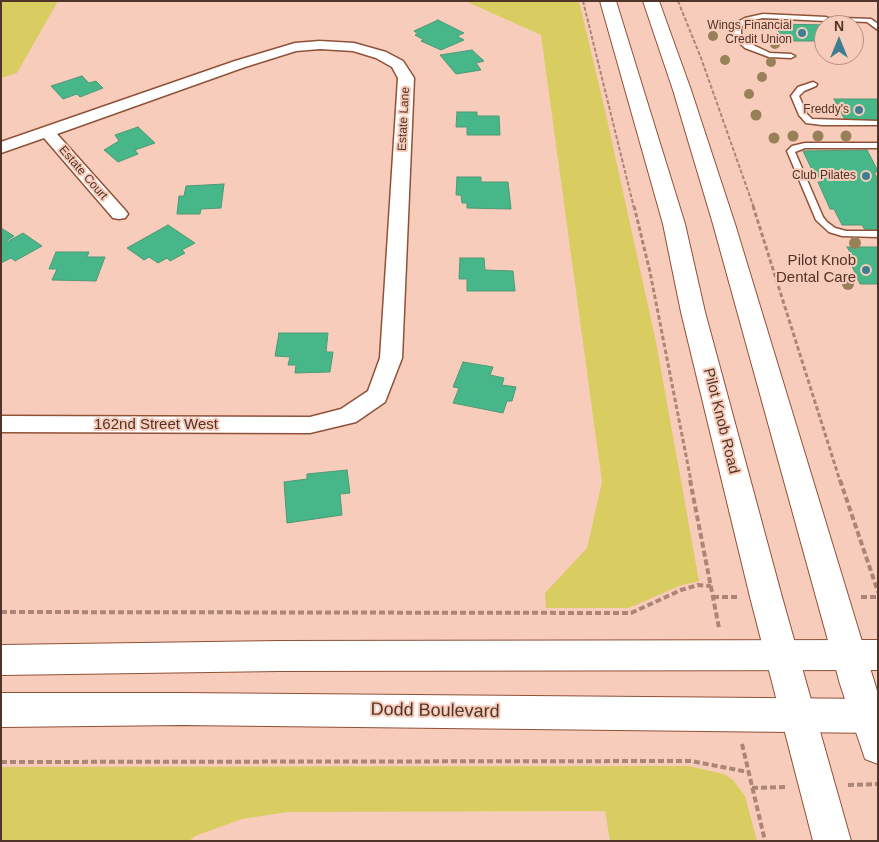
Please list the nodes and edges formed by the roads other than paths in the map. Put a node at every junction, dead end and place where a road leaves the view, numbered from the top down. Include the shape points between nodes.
1 (608, 1) edge
2 (651, 1) edge
3 (661, 1) edge
4 (814, 18) edge
5 (864, 20) edge
6 (878, 28) edge
7 (664, 39) junction
8 (791, 56) dead end
9 (812, 84) dead end
10 (878, 123) edge
11 (47, 132) junction
12 (878, 146) edge
13 (1, 148) edge
14 (118, 214) dead end
15 (878, 234) edge
16 (1, 424) edge
17 (310, 425) joint
18 (781, 655) junction
19 (863, 655) edge
20 (1, 660) edge
21 (1, 710) edge
22 (798, 715) junction
23 (874, 726) edge
24 (832, 841) edge

1 - 18 main road, Pilot Knob Road via 674,224 693,312
2 - 7 main road
3 - 7 main road
4 - 8 lane via 763,16 747,19 737,26 737,37 748,46 769,54
5 - 6 lane
7 - 19 main road
9 - 10 lane via 795,96 809,121
11 - 13 street, Estate Lane
11 - 14 street, Estate Court
11 - 17 street, Estate Lane via 295,47 354,47 398,64 406,78 392,358 377,396 348,416
12 - 15 lane via 805,145 791,151 824,224 845,234
16 - 17 street, 162nd Street West
18 - 19 main road
18 - 20 main road
18 - 22 main road, Pilot Knob Road
19 - 23 main road
21 - 22 main road, Dodd Boulevard
22 - 23 main road, Dodd Boulevard
22 - 24 main road, Pilot Knob Road

